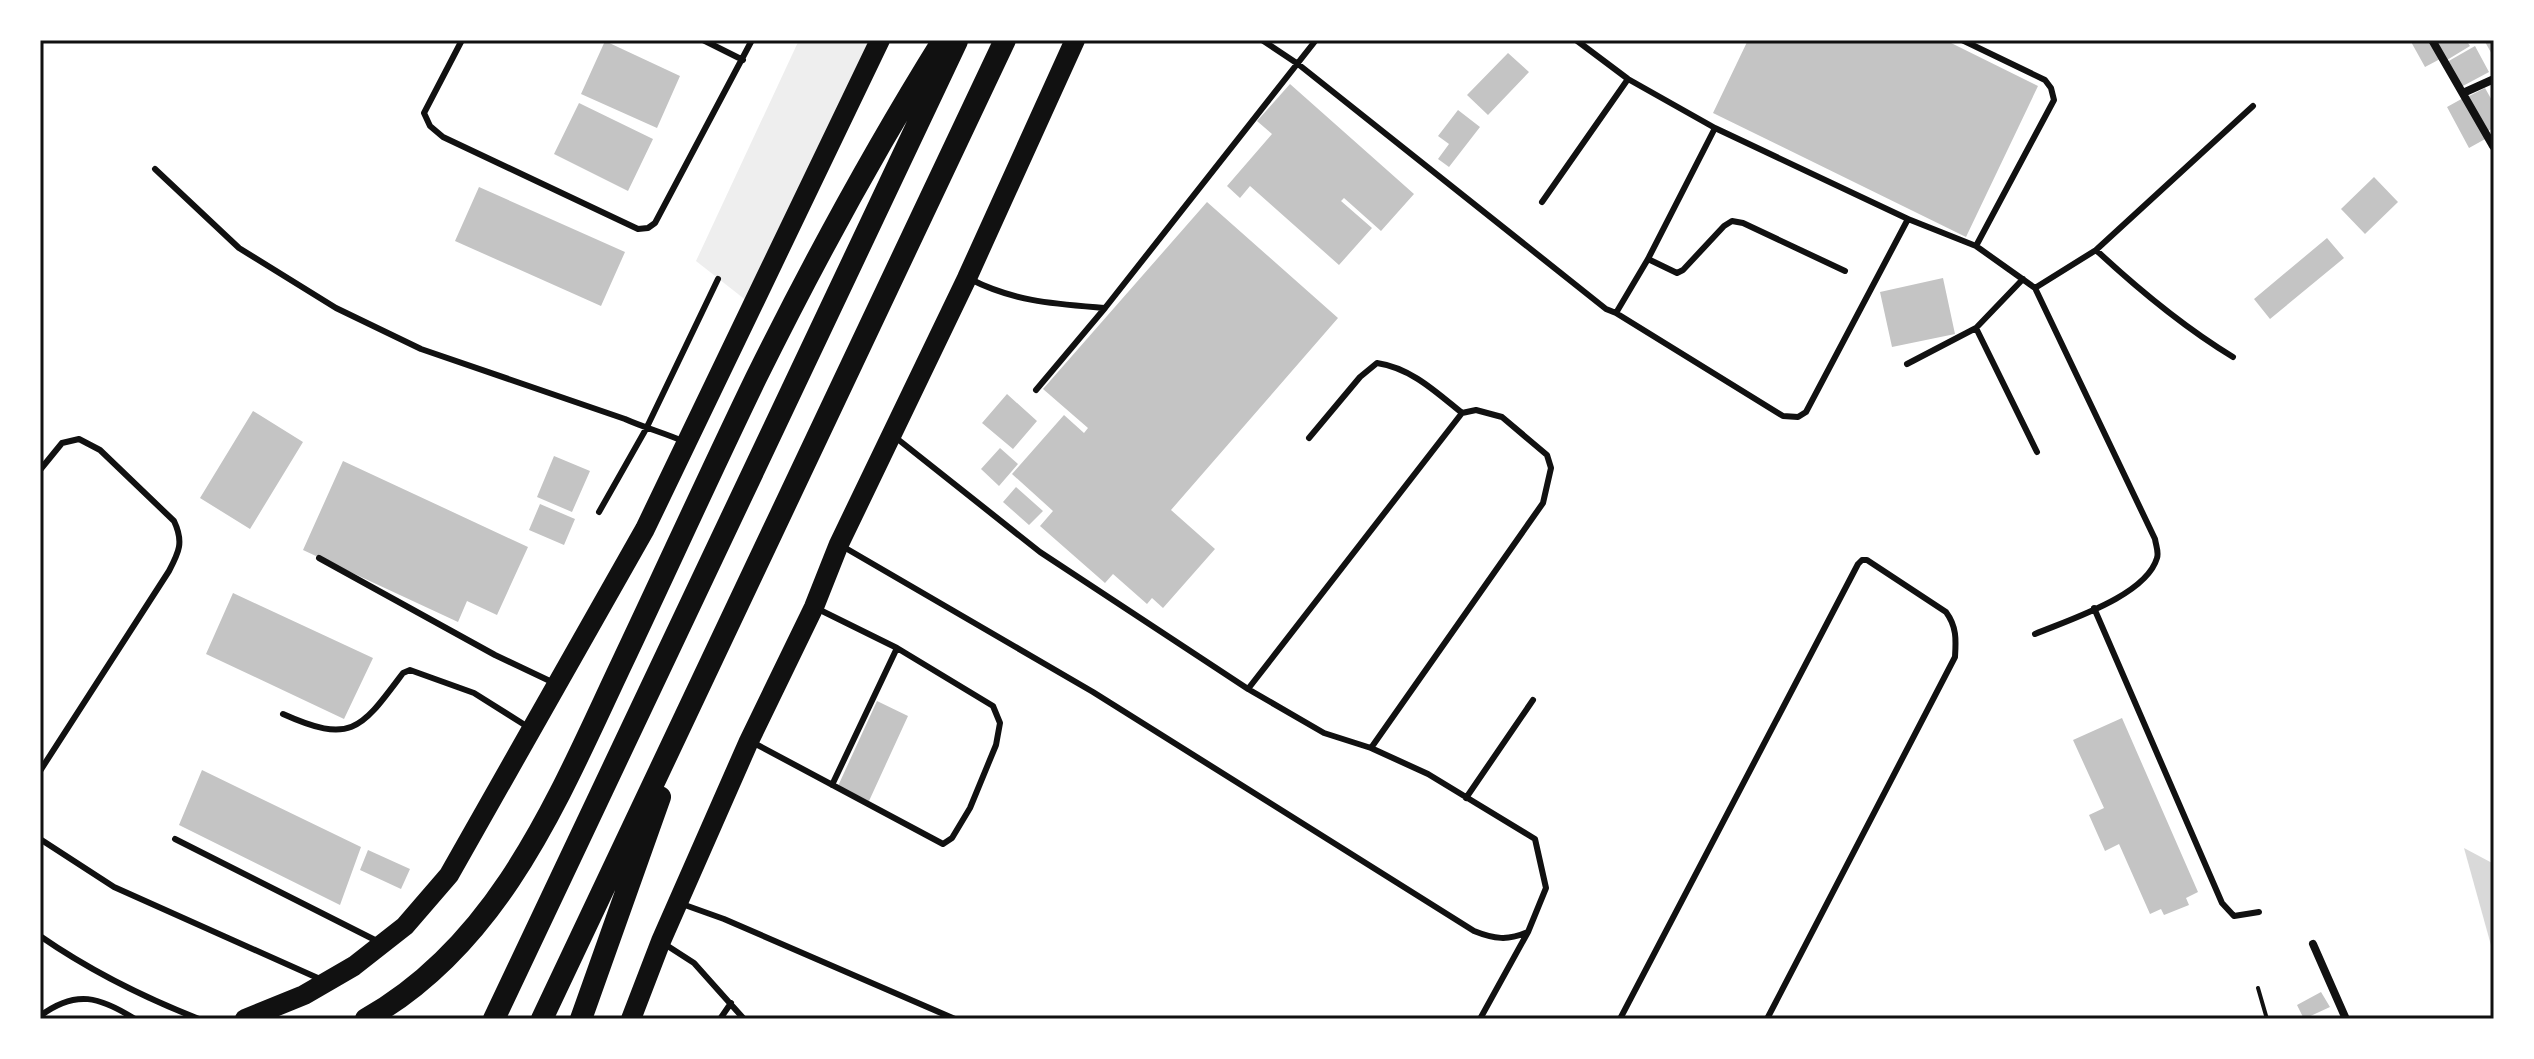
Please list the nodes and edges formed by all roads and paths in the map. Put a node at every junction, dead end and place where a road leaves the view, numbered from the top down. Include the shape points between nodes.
1 (462, 40) edge
2 (703, 40) edge
3 (752, 40) edge
4 (880, 40) edge
5 (943, 40) edge
6 (958, 40) edge
7 (1005, 40) edge
8 (1075, 40) edge
9 (1262, 40) edge
10 (1316, 40) edge
11 (1576, 40) edge
12 (1962, 40) edge
13 (2432, 40) edge
14 (743, 60) junction
15 (1298, 64) junction
16 (1628, 79) junction
17 (2494, 79) edge
18 (2463, 93) junction
19 (2253, 106) dead end
20 (1715, 128) junction
21 (2493, 146) edge
22 (155, 169) dead end
23 (1542, 202) dead end
24 (1908, 219) junction
25 (1976, 246) junction
26 (2096, 250) junction
27 (1648, 259) junction
28 (1845, 271) dead end
29 (967, 278) junction
30 (718, 279) dead end
31 (2023, 279) junction
32 (2035, 288) junction
33 (1105, 308) junction
34 (1616, 313) junction
35 (1976, 328) junction
36 (2233, 357) dead end
37 (1907, 364) dead end
38 (1036, 390) dead end
39 (1462, 413) junction
40 (646, 429) junction
41 (892, 435) junction
42 (1309, 438) dead end
43 (686, 442) junction
44 (2037, 452) dead end
45 (40, 470) edge
46 (599, 512) dead end
47 (839, 544) junction
48 (319, 558) dead end
49 (814, 607) junction
50 (2094, 608) junction
51 (2035, 634) dead end
52 (897, 648) junction
53 (556, 684) junction
54 (1248, 689) junction
55 (1533, 700) dead end
56 (687, 712) junction
57 (283, 714) dead end
58 (531, 728) junction
59 (749, 741) junction
60 (1371, 748) junction
61 (40, 771) edge
62 (832, 785) junction
63 (1466, 798) junction
64 (40, 839) edge
65 (175, 839) dead end
66 (678, 903) junction
67 (2259, 912) dead end
68 (1528, 932) junction
69 (40, 936) edge
70 (661, 941) junction
71 (2313, 944) dead end
72 (383, 945) junction
73 (327, 982) junction
74 (2258, 988) dead end
75 (731, 1003) junction
76 (40, 1016) edge
77 (135, 1019) edge
78 (199, 1019) edge
79 (245, 1019) edge
80 (366, 1019) edge
81 (494, 1019) edge
82 (542, 1019) edge
83 (581, 1019) edge
84 (631, 1019) edge
85 (720, 1019) edge
86 (744, 1019) edge
87 (955, 1019) edge
88 (1480, 1019) edge
89 (1620, 1019) edge
90 (1767, 1019) edge
91 (2267, 1019) edge
92 (2346, 1019) edge

1 - 14 lane via 424,113 430,126 443,137 638,229 655,223
2 - 14 lane
3 - 14 lane
4 - 43 highway
5 - 80 highway via 864,171 757,377 519,869 456,949
6 - 81 highway
7 - 56 highway
8 - 29 highway
9 - 15 lane
10 - 15 lane
11 - 16 lane
12 - 25 lane via 2045,80 2054,100
13 - 18 street
15 - 33 lane
15 - 34 lane
16 - 20 lane
16 - 23 lane
17 - 18 street
18 - 21 street
19 - 26 lane
20 - 24 lane
20 - 27 lane
22 - 40 lane via 239,248 336,308 421,349
24 - 25 lane
24 - 34 lane via 1806,412 1798,417 1783,416
25 - 31 lane
26 - 32 lane
26 - 36 lane via 2141,293
27 - 28 lane via 1677,273 1732,221
27 - 34 lane
29 - 33 lane via 1020,299
29 - 41 highway
30 - 40 lane
31 - 32 lane
31 - 35 lane
32 - 50 lane via 2155,539 2158,556 2150,572 2127,592
33 - 38 lane
35 - 37 lane
35 - 44 lane
39 - 42 lane via 1418,377 1377,363
39 - 54 lane
39 - 60 lane via 1476,410 1502,417 1547,455 1551,468 1543,503
40 - 43 lane
40 - 46 lane
41 - 47 highway
41 - 54 lane via 1040,552
43 - 53 highway via 628,561
45 - 61 lane via 62,443 79,439 100,450 174,521 181,549
47 - 49 highway
47 - 68 lane via 1093,692 1474,931 1511,940
48 - 53 lane
49 - 52 lane
49 - 59 highway
50 - 51 lane
50 - 67 lane via 2222,903 2234,916
52 - 62 lane
52 - 62 lane via 993,706 1000,723 996,745 970,808 943,844
53 - 58 highway
54 - 60 lane via 1324,733
55 - 63 lane
56 - 82 highway
56 - 83 highway
57 - 58 lane via 311,726 353,729 410,670 474,693
58 - 72 highway via 449,875
59 - 62 lane
59 - 66 highway
60 - 63 lane
63 - 68 lane via 1535,839 1546,888
64 - 73 lane via 114,887
65 - 72 lane
66 - 70 highway
66 - 87 lane
68 - 88 lane
69 - 78 lane via 155,1002
70 - 75 lane via 694,963
70 - 84 highway
71 - 92 street
72 - 73 highway
73 - 79 highway
74 - 91 path
75 - 85 lane
75 - 86 lane
76 - 77 lane via 76,998 94,998
89 - 90 lane via 1858,564 1867,560 1946,612 1956,634 1955,657

